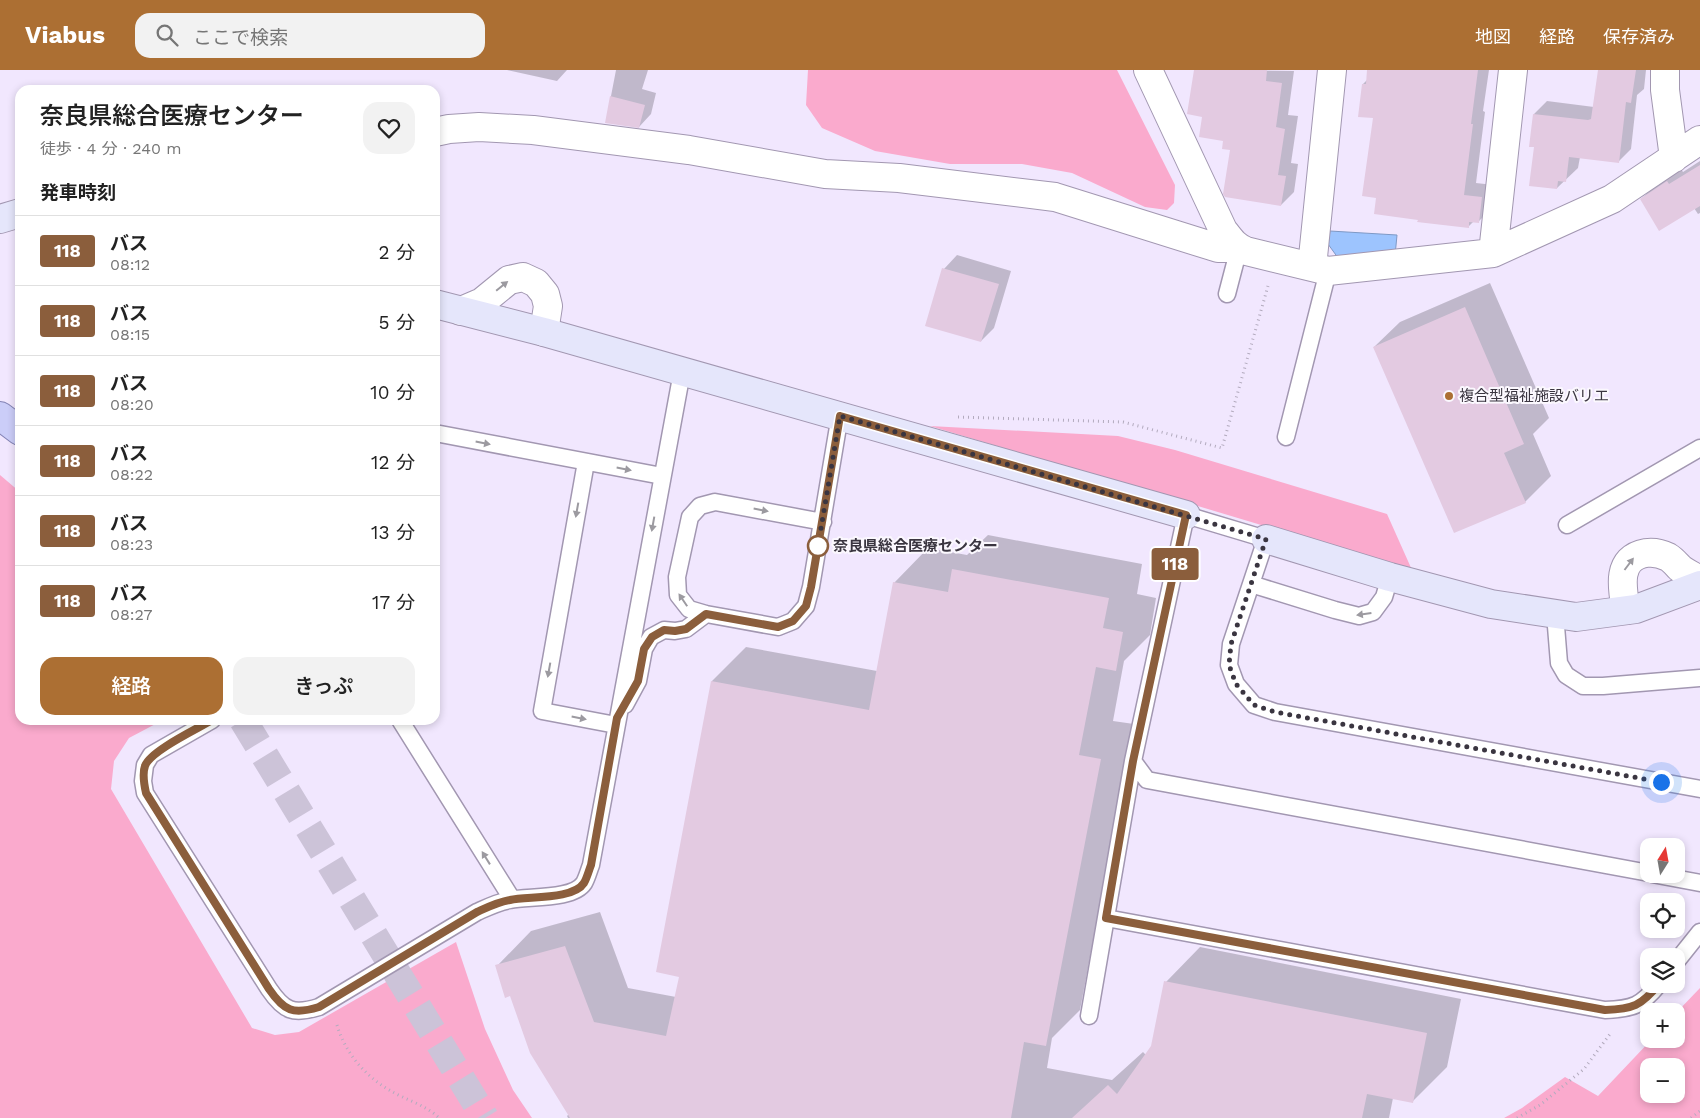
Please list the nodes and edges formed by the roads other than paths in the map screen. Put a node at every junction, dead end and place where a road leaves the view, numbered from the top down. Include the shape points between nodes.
1 (1148, 70) edge
2 (1332, 70) edge
3 (1513, 70) edge
4 (1665, 70) edge
5 (440, 131) edge
6 (1700, 140) edge
7 (1674, 158) junction
8 (15, 214) edge
9 (0, 219) edge
10 (1239, 248) junction
11 (1494, 253) junction
12 (1320, 269) junction
13 (1227, 294) dead end
14 (440, 305) edge
15 (461, 311) junction
16 (544, 332) junction
17 (682, 372) junction
18 (0, 416) edge
19 (840, 416) junction
20 (15, 427) edge
21 (440, 435) edge
22 (1286, 437) dead end
23 (1700, 448) edge
24 (586, 462) junction
25 (662, 476) junction
26 (1186, 515) junction
27 (823, 522) junction
28 (1568, 525) dead end
29 (1266, 539) junction
30 (1390, 577) junction
31 (1700, 580) edge
32 (1251, 584) junction
33 (1700, 585) edge
34 (1626, 610) junction
35 (706, 614) junction
36 (1555, 614) junction
37 (1700, 678) edge
38 (617, 721) junction
39 (203, 725) edge
40 (403, 725) edge
41 (1133, 761) junction
42 (1700, 789) edge
43 (1640, 871) edge
44 (1685, 880) edge
45 (1700, 883) edge
46 (512, 899) junction
47 (1106, 918) junction
48 (1700, 932) edge
49 (1685, 951) edge
50 (1652, 993) edge
51 (1089, 1016) dead end

1 - 10 street via 1223,230
2 - 12 street
3 - 11 street
4 - 7 street
5 - 10 street via 479,127 533,130 689,150 825,174 899,178 1055,197 1218,248
6 - 7 street
7 - 11 street via 1612,199
8 - 9 street
10 - 12 street
10 - 13 lane
11 - 12 street
12 - 22 lane
14 - 15 street
15 - 16 street
15 -> 16 street via 482,302 509,280 523,277 536,283 545,294 548,306
16 - 17 street
17 - 19 street
17 - 25 lane
18 - 20 main road
19 - 26 street
19 - 27 lane
21 -> 24 lane
23 - 28 lane
24 -> 25 lane
24 -> 38 lane via 542,711
25 -> 38 lane
26 - 29 lane
26 - 41 lane
27 - 35 lane via 806,606 793,621 778,627
35 -> 27 lane via 689,609 678,595 677,578 690,518 700,506 715,502
29 - 30 street
29 - 32 lane
30 -> 32 lane via 1384,597 1373,612 1359,616
30 - 36 street via 1492,604
34 -> 31 street via 1622,578 1625,567 1639,554 1669,558
32 - 42 lane via 1231,644 1229,665 1236,684 1254,705 1275,712
33 - 34 street
34 - 36 street via 1576,617
35 - 38 lane via 686,629 664,630 652,637 644,649 638,681
36 - 37 lane via 1558,663 1566,675 1583,686
38 - 46 lane via 591,865 584,884 573,891 550,896
39 - 46 lane via 151,755 143,781 146,793 278,1002 289,1010 302,1012 319,1007 477,912
46 -> 40 lane
41 - 43 lane via 1148,780
41 - 47 lane
44 - 45 lane
47 - 50 lane via 1605,1010 1628,1009
47 - 51 lane
48 - 49 lane

